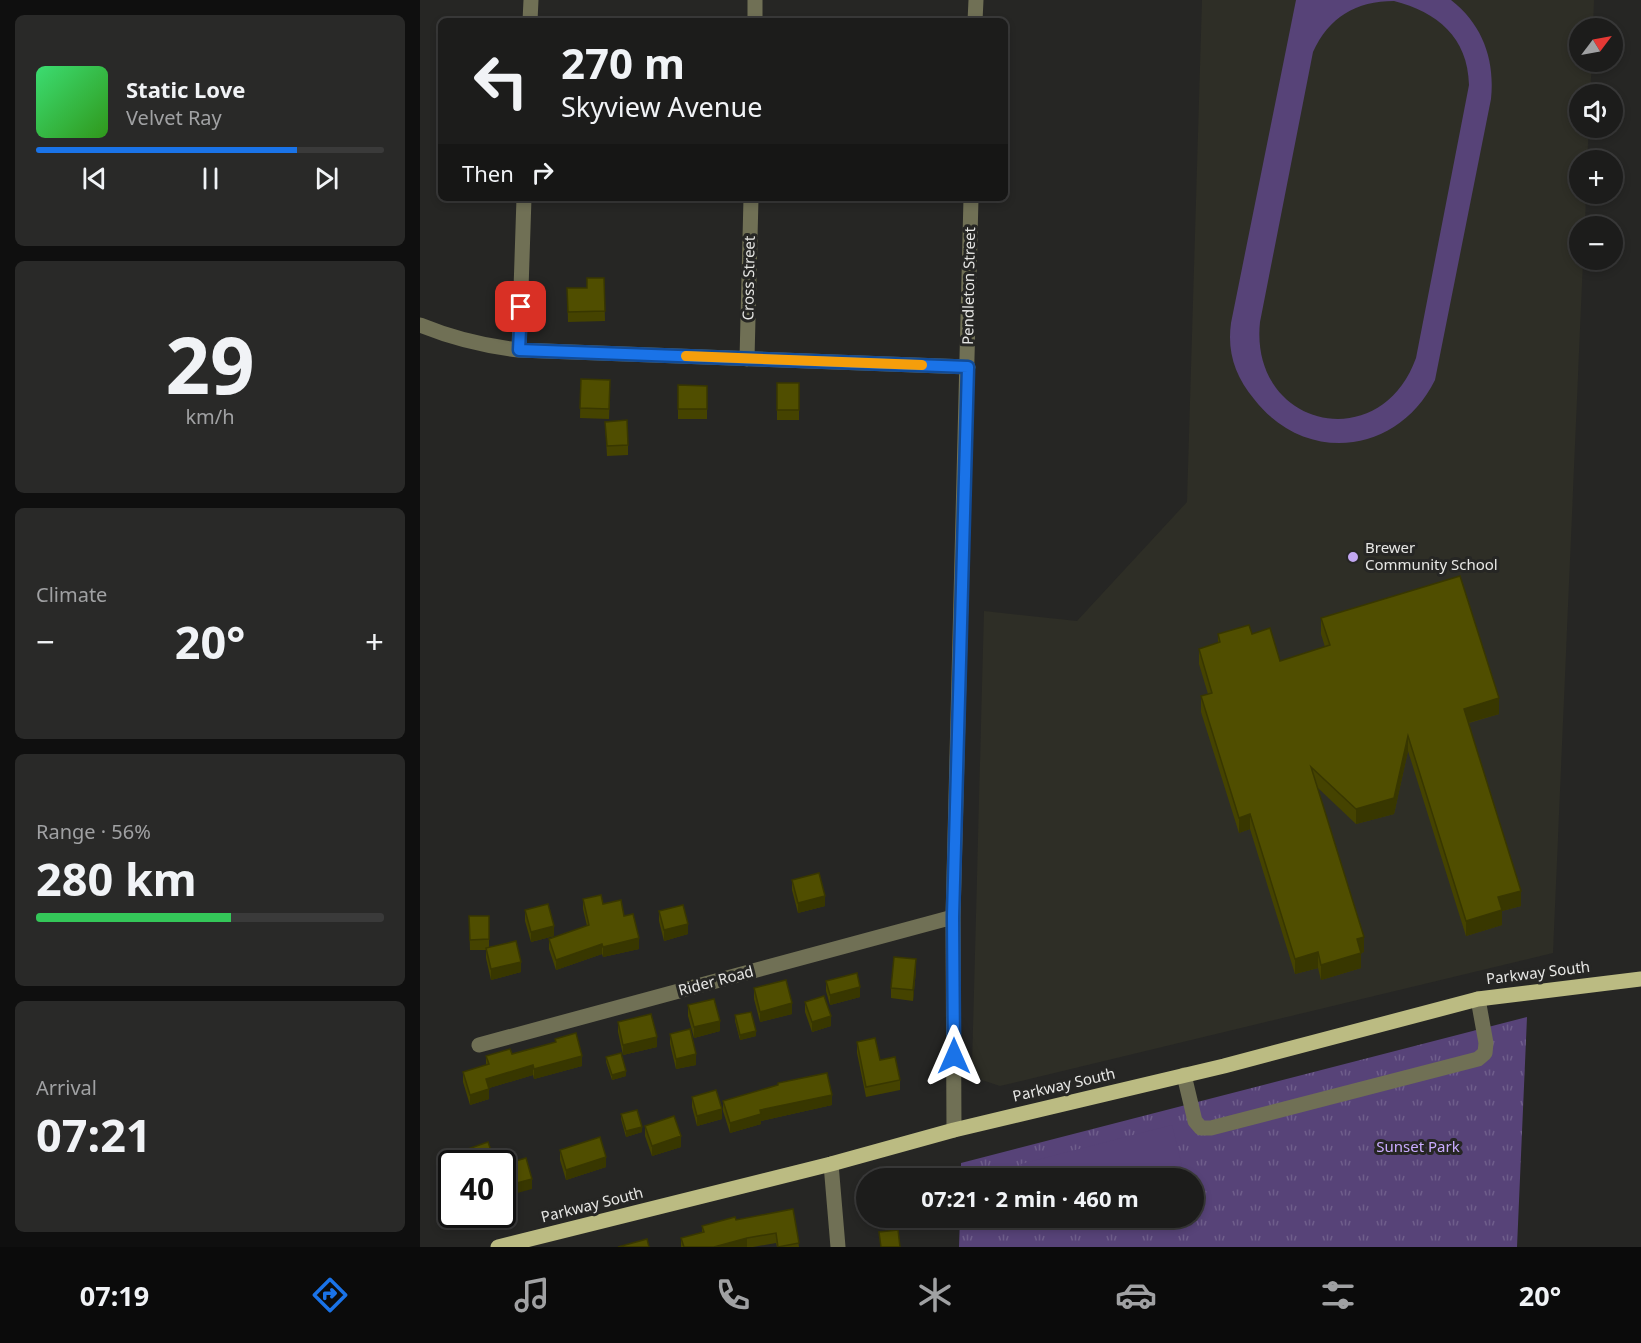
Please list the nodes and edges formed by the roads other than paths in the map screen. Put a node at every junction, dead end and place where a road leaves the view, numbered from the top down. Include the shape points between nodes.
1 (531, 0) edge
2 (755, 0) edge
3 (976, 0) edge
4 (530, 18) edge
5 (755, 18) edge
6 (975, 18) edge
7 (524, 201) edge
8 (751, 201) edge
9 (971, 201) edge
10 (420, 325) edge
11 (519, 350) junction
12 (747, 359) junction
13 (968, 367) junction
14 (953, 917) junction
15 (1641, 979) edge
16 (1478, 999) junction
17 (480, 1045) dead end
18 (1184, 1076) junction
19 (954, 1130) junction
20 (831, 1164) junction
21 (498, 1247) edge
22 (838, 1247) edge

1 - 4 street
2 - 5 street
3 - 6 street
7 - 11 street
8 - 12 street, Cross Street
9 - 13 street, Pendleton Street
10 - 11 street via 451,338
11 - 12 street
12 - 13 street
13 - 14 street, Pendleton Street
14 - 17 street, Rider Road
14 - 19 street, Pendleton Street
15 - 16 main road, Parkway South
16 - 18 main road, Parkway South
16 - 18 street via 1486,1043 1485,1053 1478,1059 1211,1128 1201,1128 1195,1121
18 - 19 main road, Parkway South
19 - 20 main road, Parkway South
20 - 21 main road, Parkway South
20 - 22 street

